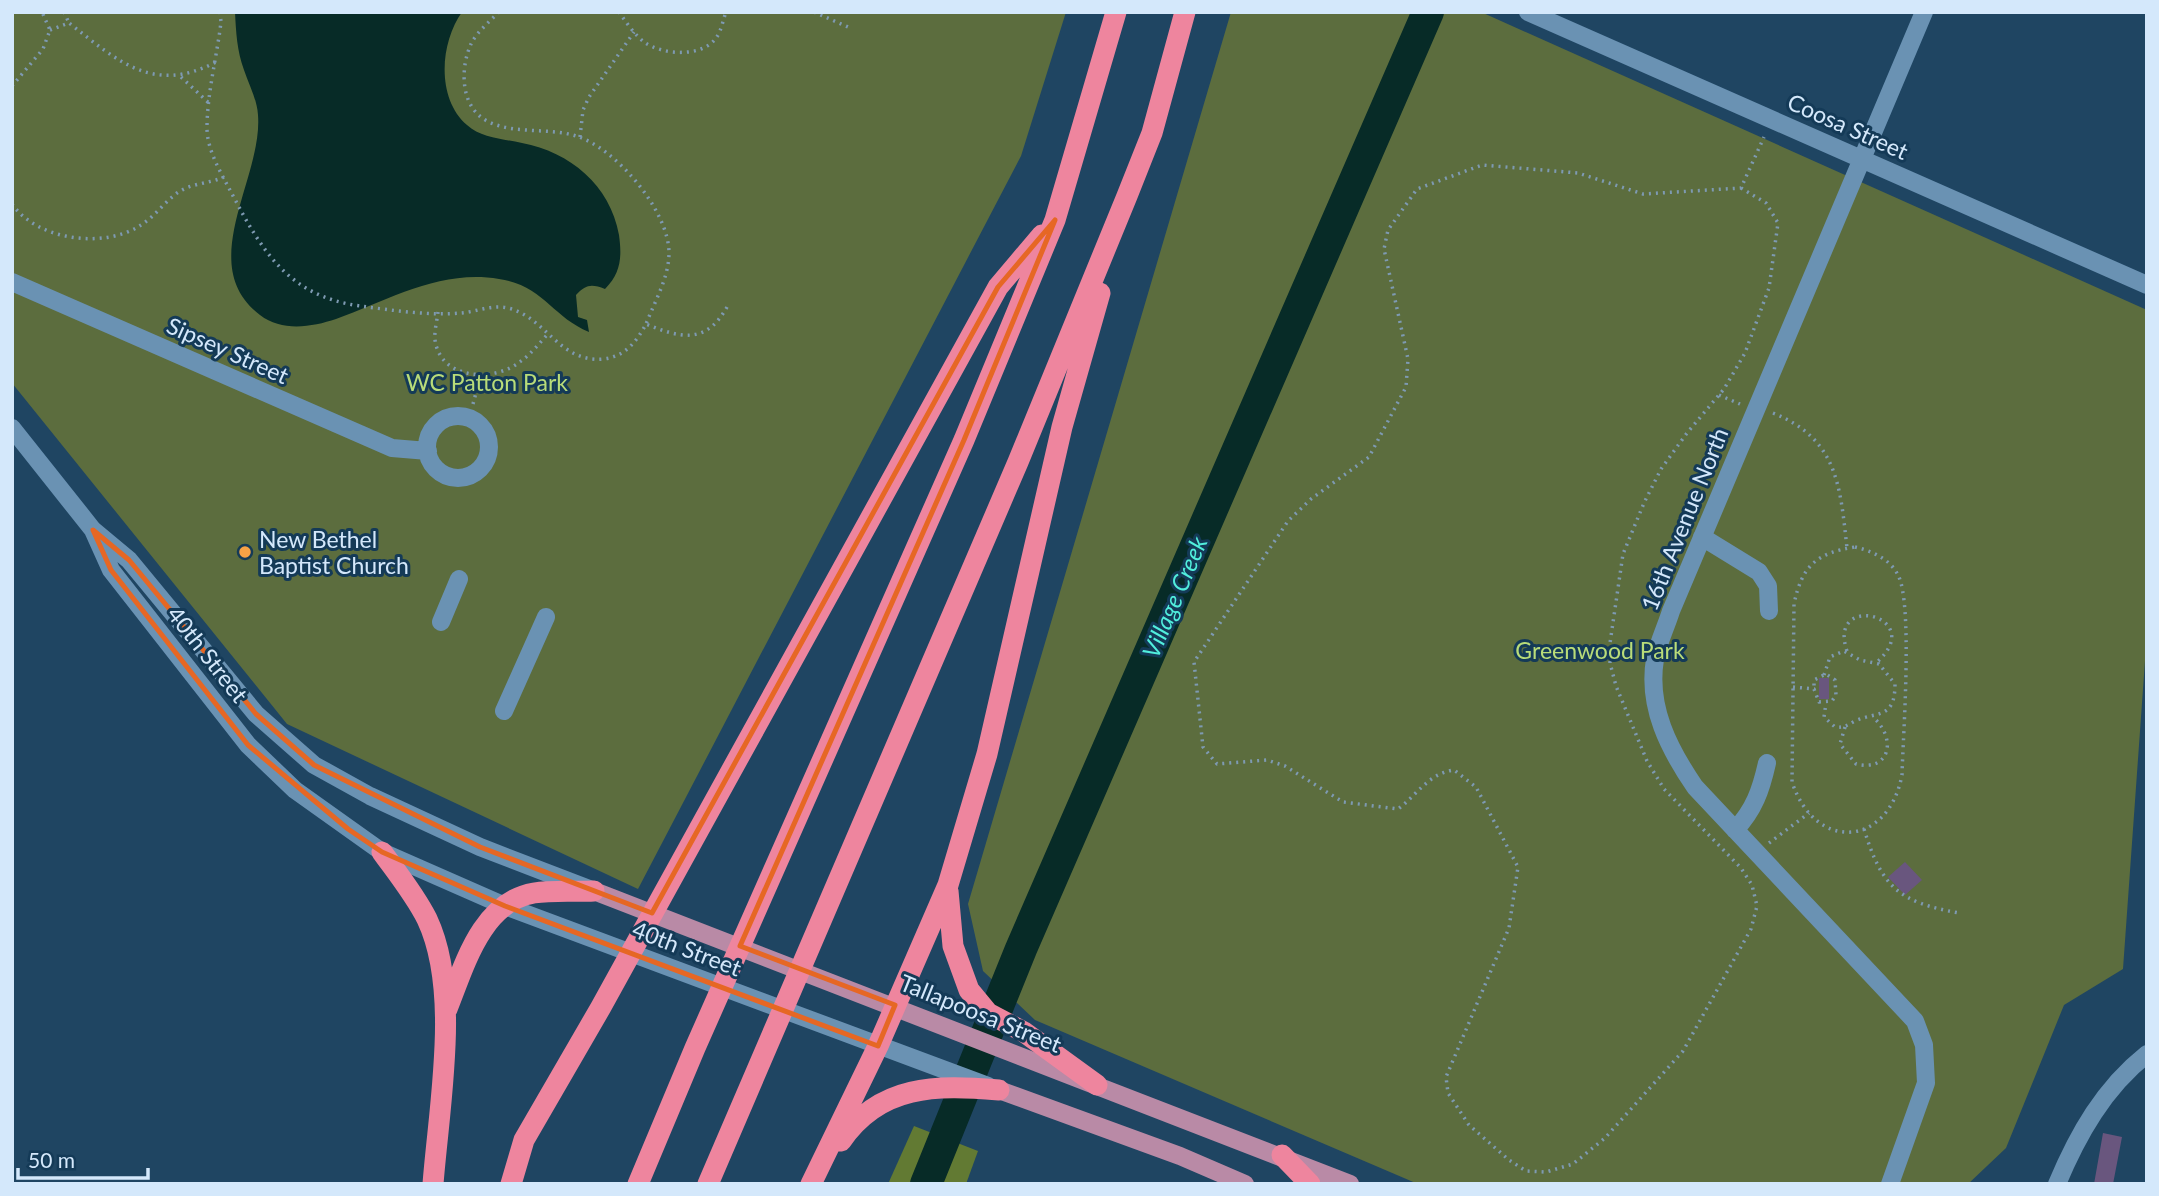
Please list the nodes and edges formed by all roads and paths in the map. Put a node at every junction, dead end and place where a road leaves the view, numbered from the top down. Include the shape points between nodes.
1 (42, 12) edge
2 (64, 12) edge
3 (220, 12) edge
4 (499, 12) edge
5 (619, 12) edge
6 (726, 12) edge
7 (814, 12) edge
8 (1116, 12) edge
9 (1528, 12) edge
10 (1924, 12) edge
11 (1185, 13) edge
12 (69, 23) junction
13 (848, 27) dead end
14 (50, 30) junction
15 (634, 32) junction
16 (216, 62) junction
17 (181, 77) junction
18 (12, 86) edge
19 (210, 104) junction
20 (580, 137) junction
21 (1764, 137) dead end
22 (1862, 159) junction
23 (224, 177) junction
24 (1741, 188) junction
25 (1127, 196) junction
26 (12, 204) edge
27 (1055, 220) junction
28 (12, 282) edge
29 (2147, 285) edge
30 (727, 307) dead end
31 (438, 312) junction
32 (646, 324) junction
33 (547, 335) junction
34 (481, 374) junction
35 (1719, 395) junction
36 (473, 404) dead end
37 (1756, 408) junction
38 (12, 428) edge
39 (428, 451) dead end
40 (93, 530) junction
41 (1702, 537) junction
42 (1847, 548) junction
43 (459, 579) dead end
44 (1769, 611) dead end
45 (546, 617) dead end
46 (441, 622) dead end
47 (1847, 651) junction
48 (1876, 663) junction
49 (1824, 675) junction
50 (1793, 687) junction
51 (1814, 689) junction
52 (1903, 689) junction
53 (1895, 690) junction
54 (1826, 703) junction
55 (504, 711) dead end
56 (1873, 717) junction
57 (1845, 727) junction
58 (1767, 764) dead end
59 (1809, 813) junction
60 (1864, 829) junction
61 (1735, 830) junction
62 (382, 852) junction
63 (1756, 854) junction
64 (948, 885) junction
65 (594, 891) junction
66 (505, 906) junction
67 (1959, 913) dead end
68 (895, 1005) junction
69 (447, 1009) junction
70 (878, 1046) junction
71 (2147, 1054) edge
72 (943, 1078) junction
73 (1097, 1085) junction
74 (999, 1090) joint
75 (1282, 1155) junction
76 (433, 1184) edge
77 (511, 1184) edge
78 (638, 1184) edge
79 (708, 1184) edge
80 (812, 1184) edge
81 (1245, 1184) edge
82 (1310, 1184) edge
83 (1350, 1184) edge
84 (1890, 1184) edge
85 (2057, 1184) edge

1 - 14 path
2 - 12 path
3 - 16 path
4 - 20 path via 472,42 466,60 465,93 473,108 485,121
5 - 15 path
6 - 15 path via 717,37 706,48 690,53 657,48
7 - 13 path
8 - 27 highway
9 - 22 street, Coosa Street
10 - 22 street, 16th Avenue North
11 - 25 highway via 1152,133
12 - 14 path
12 - 17 path via 138,69 160,77
14 - 18 path via 43,49
15 - 20 path via 589,97
16 - 17 path
16 - 19 path
17 - 19 path
19 - 23 path via 207,128 211,149
20 - 32 path via 611,157 638,185 667,234 665,277
21 - 24 path
22 - 29 street, Coosa Street
22 - 37 street, 16th Avenue North
23 - 26 path via 181,191 140,226 114,237 53,233
23 - 31 path via 257,241 298,284 326,299
24 - 35 path via 1766,203 1778,223 1769,288 1745,353
24 - 35 path via 1643,194 1578,173 1482,165 1417,189 1388,230 1384,249 1408,359 1406,387 1369,457 1288,521 1194,663 1203,747 1217,764 1267,760 1285,765 1343,802 1374,808 1398,809 1432,777 1445,771 1454,770 1476,787 1518,867 1516,895 1509,928 1446,1077 1448,1093 1469,1125 1526,1171 1546,1172 1573,1164 1605,1138 1683,1051 1751,929 1757,906 1752,885 1741,868 1664,789 1647,761 1610,663 1612,611 1623,554 1644,503 1687,433
25 - 64 highway via 1062,427 987,754
25 - 79 highway via 1018,462
27 - 77 highway via 998,287 524,1140
27 - 78 highway via 964,440
28 - 39 street, Sipsey Street via 392,448
30 - 32 path via 720,320 691,337
31 - 33 path via 507,307
31 - 34 path via 435,339 441,357 450,368
32 - 33 path via 624,352 607,359 587,360
33 - 34 path via 510,368
34 - 36 path
35 - 37 path
37 - 41 street, 16th Avenue North
37 - 42 path via 1787,419 1811,435 1832,464 1841,493
38 - 40 street
40 - 62 street, 40th Street via 111,570 248,745 295,790
40 - 65 street, 40th Street via 129,560 256,714 314,765 480,847
41 - 44 street via 1759,572 1768,586
41 - 61 street, 16th Avenue North via 1655,660 1657,712 1670,750 1695,787
42 - 50 path via 1824,554 1799,579 1794,604
42 - 52 path via 1867,550 1890,564 1906,593
43 - 46 street
45 - 55 street
47 - 48 path
47 - 48 path via 1844,638 1849,624 1860,616 1877,616 1886,623 1892,640
47 - 49 path via 1830,657
48 - 53 path via 1891,675
49 - 51 path via 1814,680
49 - 54 path via 1835,680 1837,687 1836,695
50 - 51 path
50 - 59 path via 1792,782
51 - 54 path via 1819,702
52 - 53 path
52 - 60 path via 1902,775 1897,798 1881,820
53 - 56 path via 1884,713
54 - 57 path via 1824,717 1835,727
56 - 57 path
56 - 57 path via 1888,738 1885,754 1872,764 1849,759 1840,744
58 - 61 street via 1760,791
59 - 60 path via 1825,827 1842,832
59 - 63 path
60 - 67 path via 1877,867 1904,898
61 - 63 street, 16th Avenue North
62 - 66 street, 40th Street
62 - 69 highway via 428,921
63 - 84 street, 16th Avenue North via 1915,1021 1924,1045 1926,1083
64 - 68 highway
64 - 73 highway via 953,946 969,990 988,1013 1024,1032
65 - 66 highway via 532,893
65 - 68 main road, Tallapoosa Street
66 - 69 highway via 475,940
66 - 70 street, 40th Street
68 - 70 highway
68 - 73 main road, Tallapoosa Street
69 - 76 highway
70 - 72 street
70 - 80 highway
71 - 85 street via 2122,1074 2077,1136
72 - 74 highway
72 - 80 highway via 868,1111 849,1129
73 - 75 main road, Tallapoosa Street
74 - 81 main road
75 - 82 highway
75 - 83 main road, Tallapoosa Street

